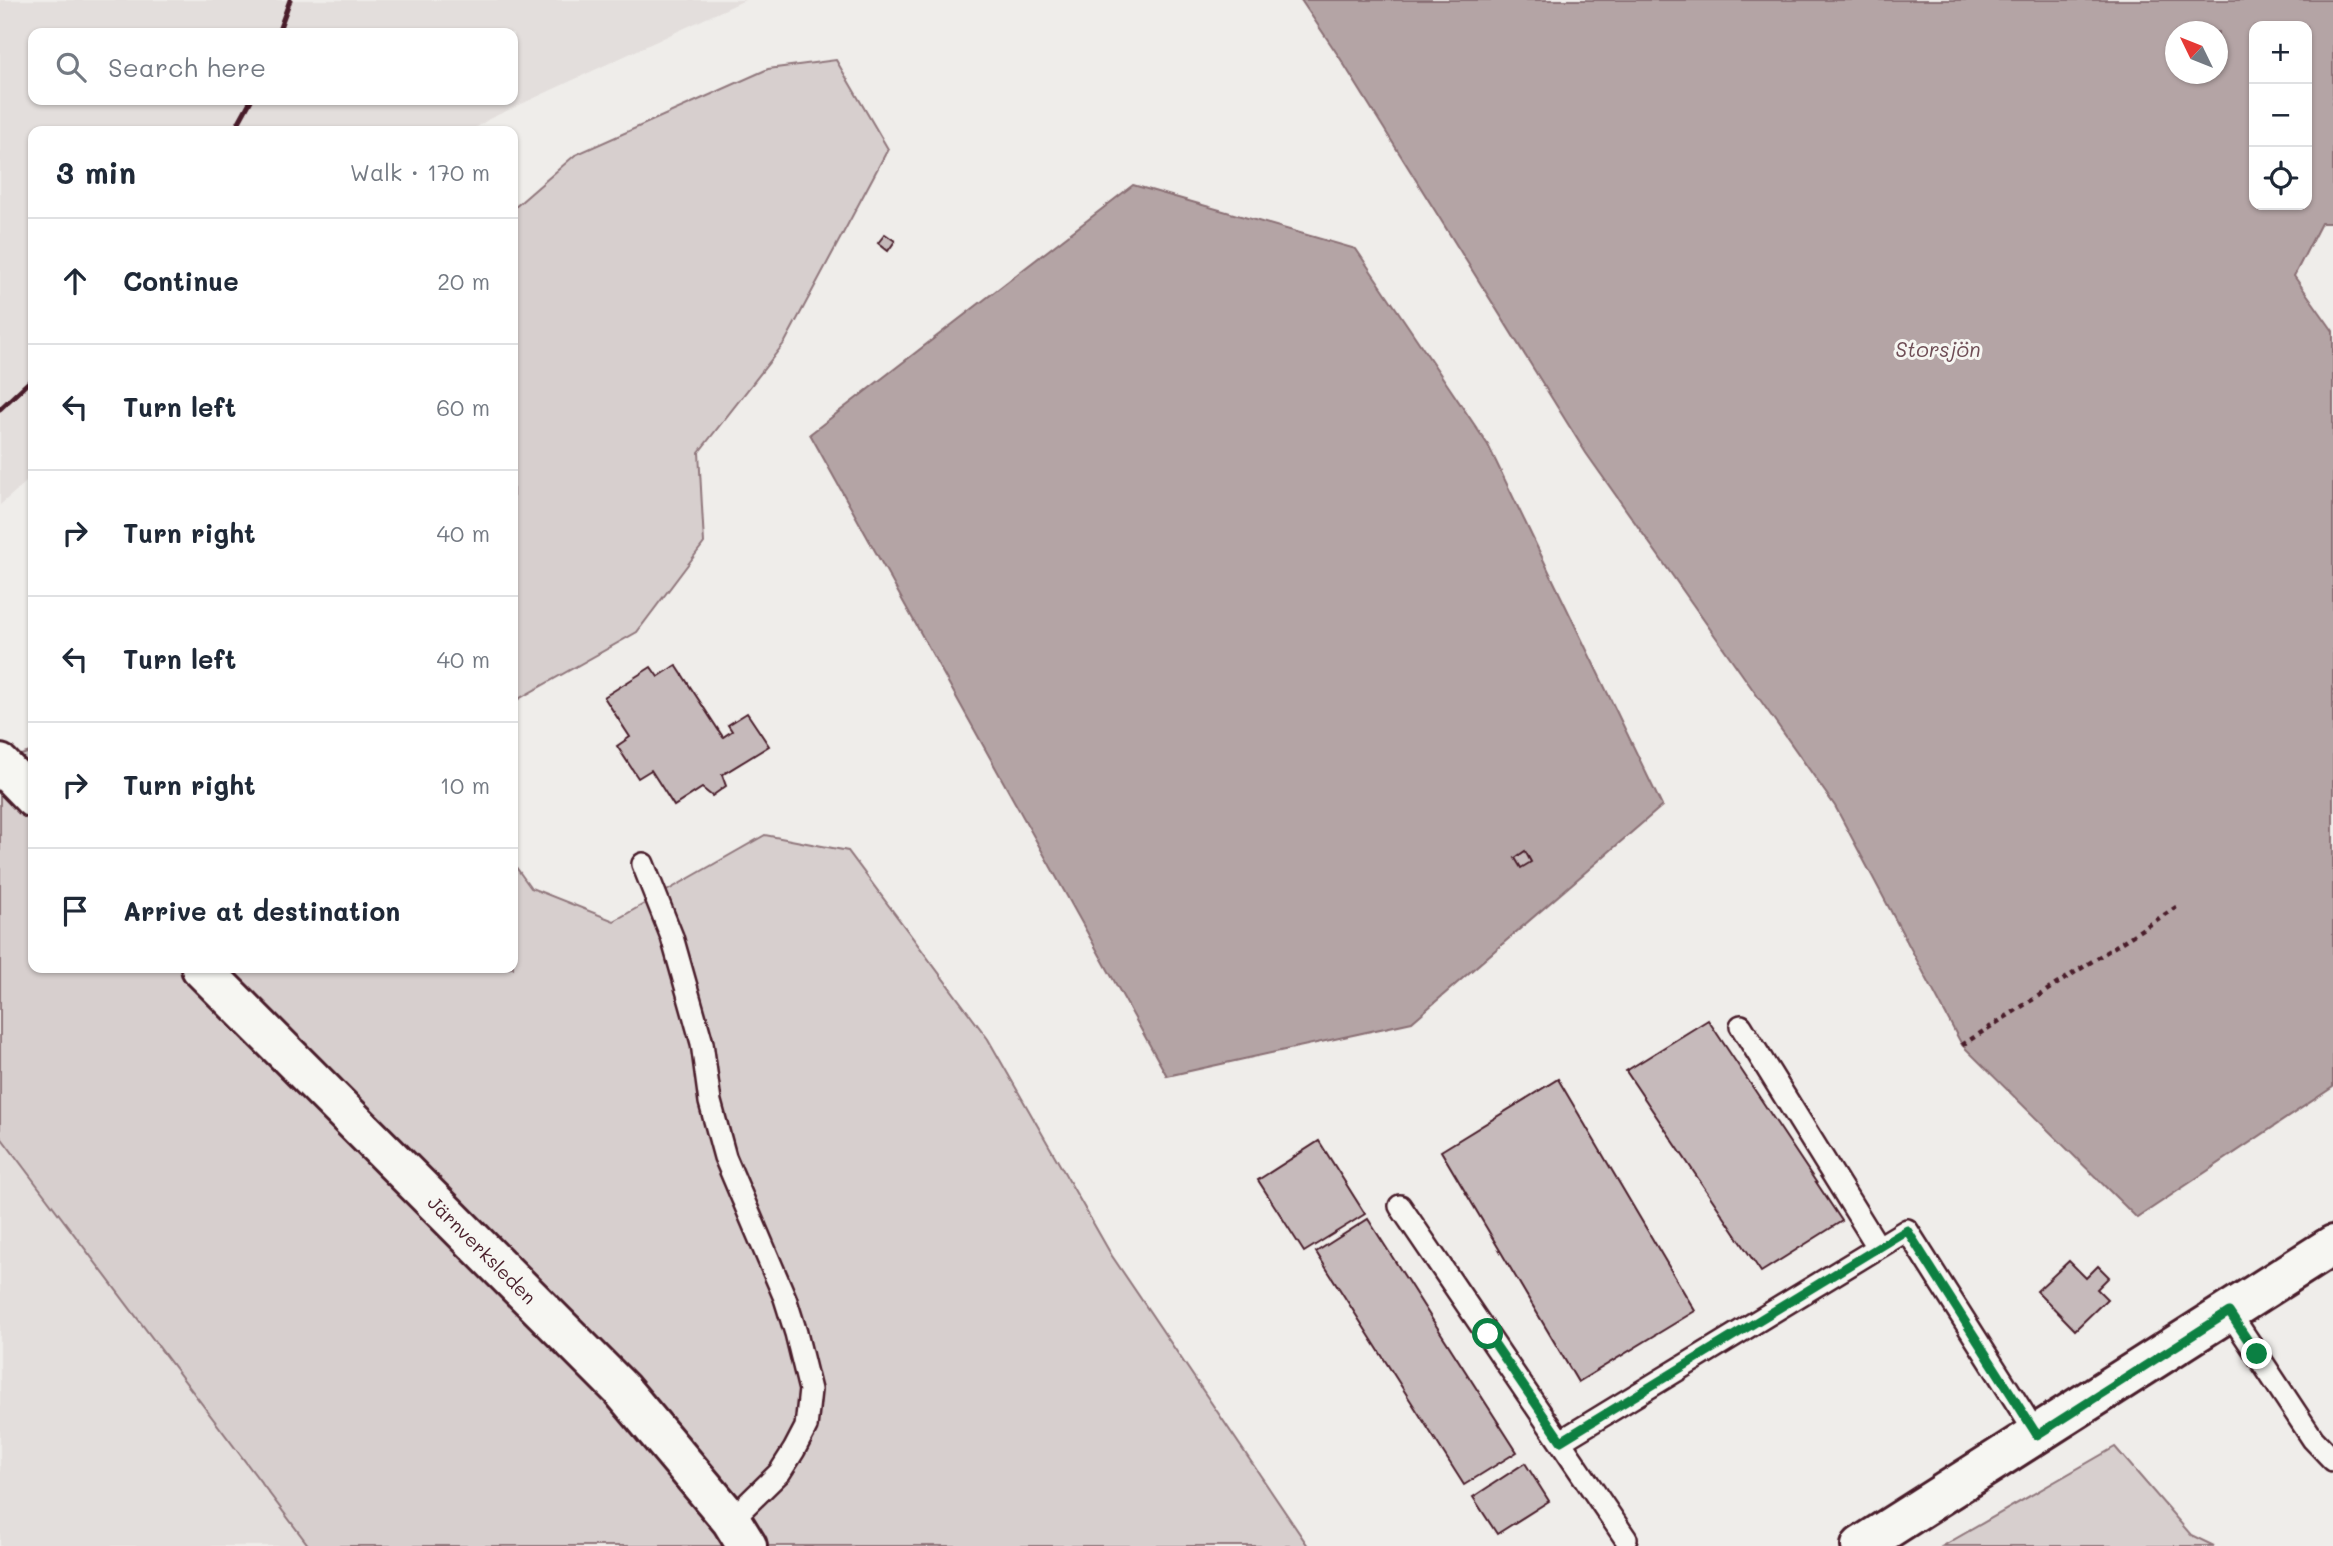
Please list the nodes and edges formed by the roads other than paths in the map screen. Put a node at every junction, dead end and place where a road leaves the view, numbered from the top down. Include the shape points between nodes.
1 (0, 764) edge
2 (28, 793) edge
3 (643, 864) dead end
4 (206, 973) edge
5 (1741, 1026) dead end
6 (1400, 1206) dead end
7 (1878, 1247) junction
8 (2323, 1260) edge
9 (2229, 1312) junction
10 (2037, 1435) junction
11 (1561, 1441) junction
12 (2333, 1460) edge
13 (739, 1533) edge
14 (1626, 1539) dead end
15 (1861, 1546) edge

1 - 2 street
3 - 13 lane via 672,937 702,1043 710,1102 725,1157 785,1298 810,1390 806,1427
4 - 13 street, Järnverksleden via 621,1389
5 - 7 lane
6 - 11 lane
7 - 10 lane via 1907,1230
7 - 11 lane
8 - 9 street
9 - 10 street
9 - 12 lane via 2313,1439
10 - 15 street
11 - 14 lane

